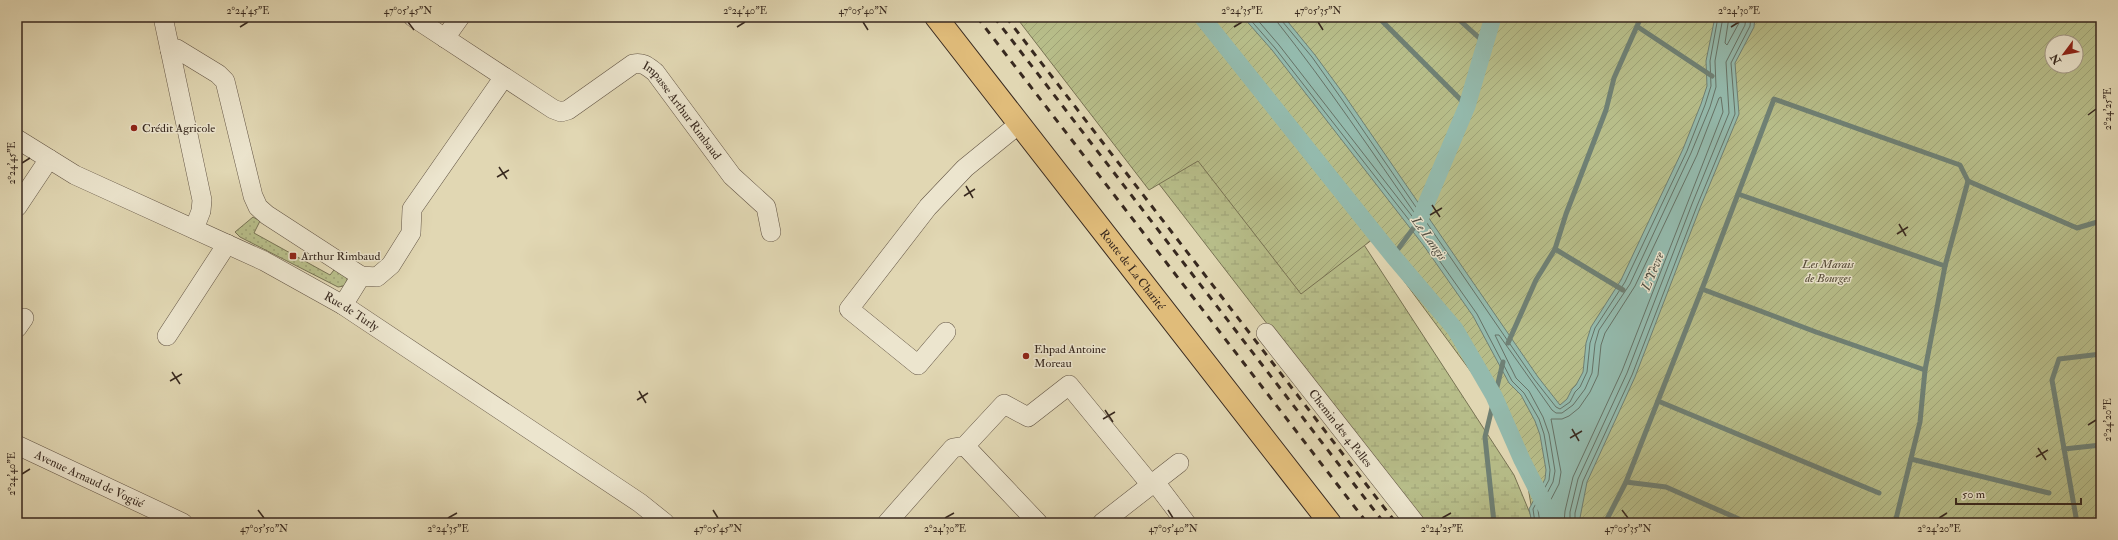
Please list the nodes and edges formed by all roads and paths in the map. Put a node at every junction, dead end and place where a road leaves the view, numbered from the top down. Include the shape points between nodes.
1 (162, 17) edge
2 (412, 17) edge
3 (460, 17) edge
4 (936, 17) edge
5 (445, 38) junction
6 (170, 50) junction
7 (504, 77) junction
8 (1019, 124) junction
9 (17, 139) edge
10 (49, 159) junction
11 (17, 207) edge
12 (194, 229) junction
13 (771, 232) dead end
14 (227, 244) junction
15 (361, 276) junction
16 (343, 304) junction
17 (946, 332) dead end
18 (1266, 333) dead end
19 (167, 336) dead end
20 (17, 444) edge
21 (965, 446) junction
22 (1179, 463) dead end
23 (1153, 484) junction
24 (183, 523) edge
25 (665, 523) edge
26 (887, 523) edge
27 (1038, 523) edge
28 (1102, 523) edge
29 (1186, 523) edge
30 (1330, 523) edge
31 (1415, 523) edge

1 - 6 street
2 - 5 street, Impasse Arthur Rimbaud
3 - 5 street
4 - 8 main road, Route de La Charité
5 - 7 street, Impasse Arthur Rimbaud
6 - 12 street via 202,200 202,211
6 - 15 street via 177,49 225,81 253,196 258,207
7 - 13 street, Impasse Arthur Rimbaud via 561,112 568,110 633,64 640,62 648,66 732,176 766,207
7 - 15 street via 412,209 411,233 391,265 377,277
8 - 17 street via 965,168 928,207 849,309 918,365
8 - 30 main road, Route de La Charité
9 - 10 street, Rue de Turly
10 - 11 street
10 - 12 street, Rue de Turly via 74,175
12 - 14 street, Rue de Turly
14 - 16 street, Rue de Turly
14 - 19 street
15 - 16 street
16 - 25 street, Rue de Turly via 640,503
18 - 31 street, Chemin des 4 Pelles
20 - 24 street, Avenue Arnaud de Vogüé
21 - 23 street via 1004,404 1028,418 1070,384
21 - 26 street via 953,448
21 - 27 street
22 - 23 street
23 - 28 street
23 - 29 street

